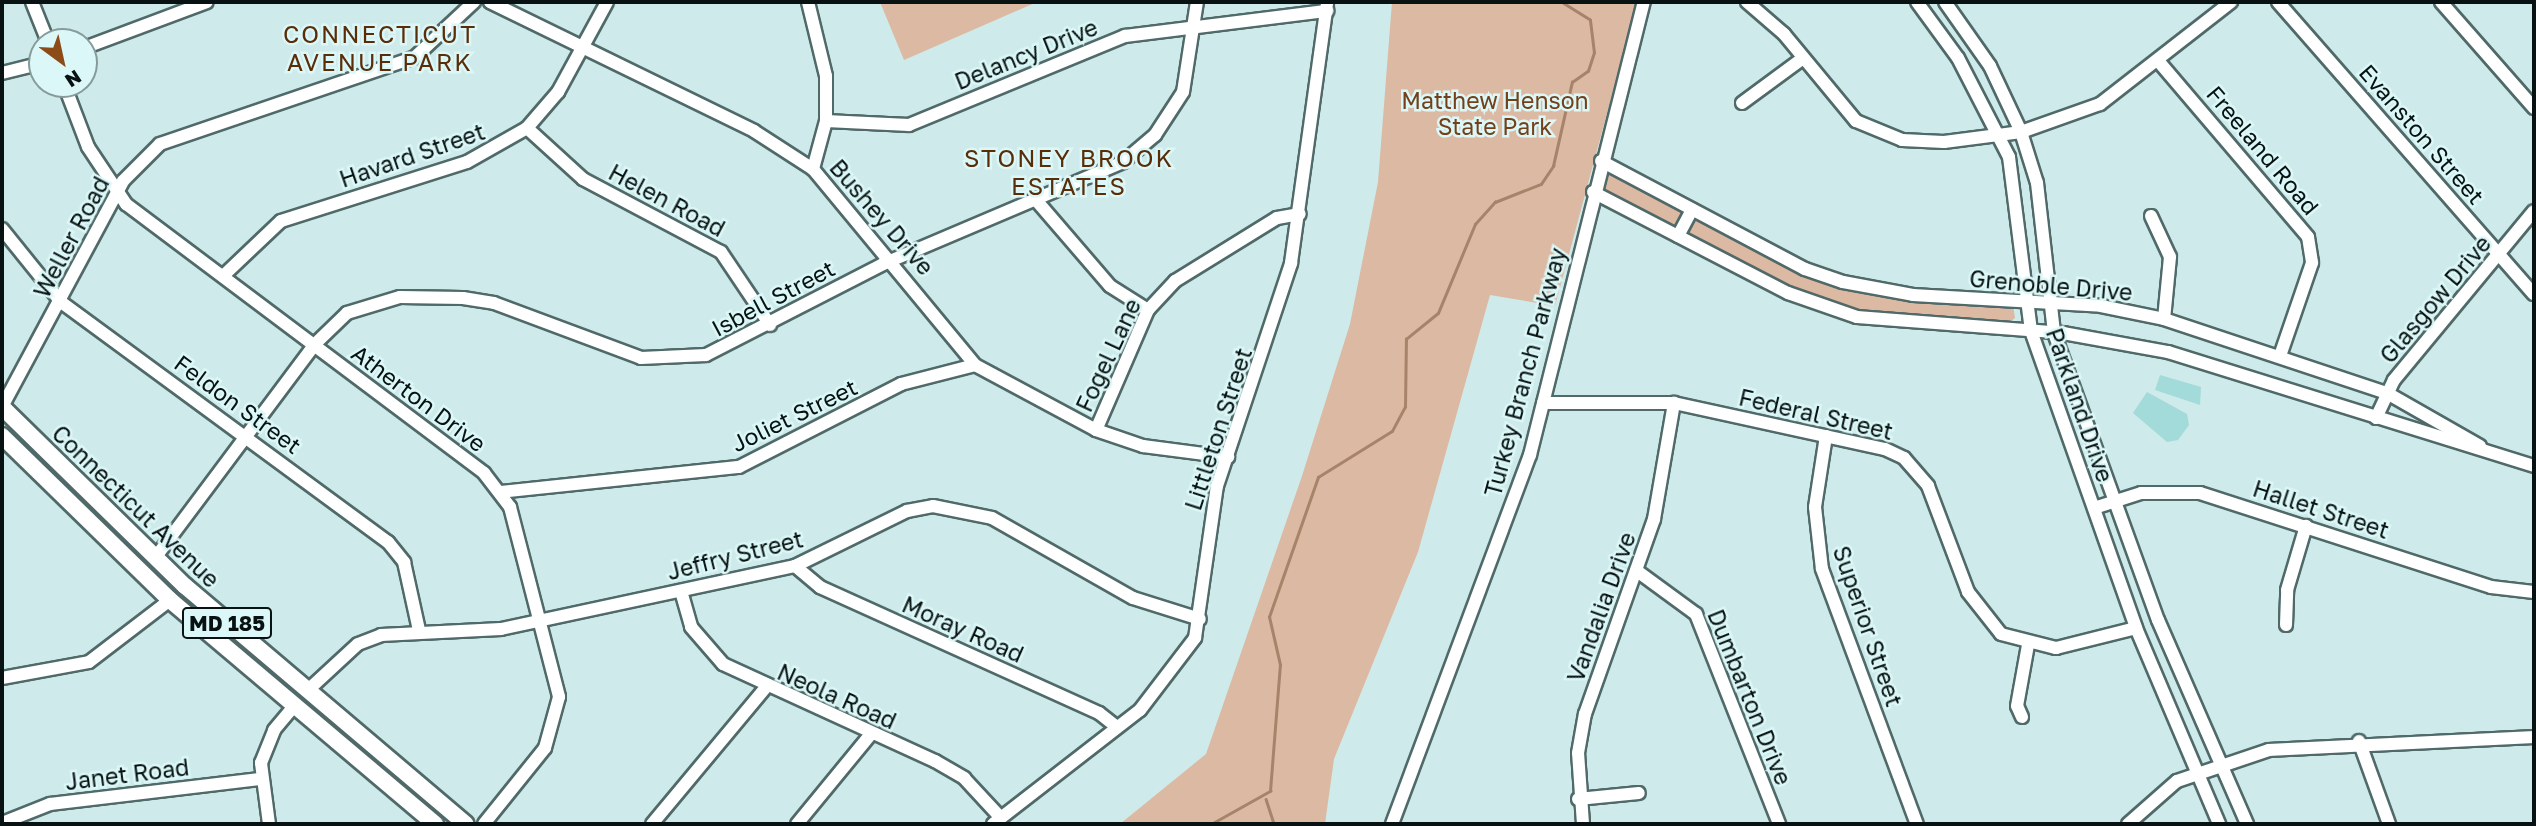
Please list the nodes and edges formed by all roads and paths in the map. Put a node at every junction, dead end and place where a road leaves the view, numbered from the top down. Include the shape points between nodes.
1 (32, 2) edge
2 (207, 2) edge
3 (474, 2) edge
4 (491, 2) edge
5 (607, 2) edge
6 (808, 2) edge
7 (1197, 2) edge
8 (1644, 2) edge
9 (1746, 2) edge
10 (1917, 2) edge
11 (1945, 2) edge
12 (2231, 2) edge
13 (2278, 2) edge
14 (2441, 2) edge
15 (1327, 7) edge
16 (1192, 27) junction
17 (42, 28) edge
18 (98, 43) edge
19 (583, 47) junction
20 (1802, 59) junction
21 (2160, 63) junction
22 (28, 67) edge
23 (2, 74) edge
24 (69, 98) edge
25 (1742, 103) dead end
26 (2534, 108) edge
27 (826, 121) junction
28 (527, 128) junction
29 (2021, 132) junction
30 (1999, 135) junction
31 (1601, 161) junction
32 (813, 169) junction
33 (1593, 192) junction
34 (118, 194) junction
35 (1036, 200) junction
36 (1692, 210) junction
37 (2534, 211) edge
38 (1300, 214) junction
39 (2151, 216) dead end
40 (2, 229) edge
41 (1678, 236) junction
42 (2499, 254) junction
43 (894, 261) junction
44 (223, 276) junction
45 (2534, 294) edge
46 (2025, 300) junction
47 (2046, 301) junction
48 (61, 302) junction
49 (1147, 310) junction
50 (2164, 319) junction
51 (770, 325) junction
52 (2031, 331) junction
53 (2054, 333) junction
54 (315, 344) junction
55 (2281, 353) junction
56 (975, 365) junction
57 (2387, 393) junction
58 (1543, 403) junction
59 (1674, 403) junction
60 (2, 407) edge
61 (2376, 418) junction
62 (1096, 430) junction
63 (2, 436) edge
64 (247, 436) junction
65 (1826, 436) junction
66 (2498, 456) junction
67 (1227, 457) junction
68 (2534, 466) edge
69 (500, 492) junction
70 (2116, 500) junction
71 (2094, 509) junction
72 (2306, 526) junction
73 (155, 558) junction
74 (795, 566) junction
75 (1637, 571) junction
76 (681, 591) junction
77 (2534, 592) edge
78 (170, 600) junction
79 (542, 619) junction
80 (1200, 619) junction
81 (2286, 625) dead end
82 (2136, 628) junction
83 (419, 630) junction
84 (2028, 645) junction
85 (2, 678) edge
86 (766, 687) junction
87 (307, 691) junction
88 (294, 706) junction
89 (2022, 717) dead end
90 (1117, 727) junction
91 (871, 734) junction
92 (2534, 737) edge
93 (2359, 741) junction
94 (2218, 763) junction
95 (2197, 772) junction
96 (260, 779) junction
97 (1639, 793) dead end
98 (1578, 799) junction
99 (997, 821) edge
100 (2, 824) edge
101 (269, 824) edge
102 (435, 824) edge
103 (466, 824) edge
104 (484, 824) edge
105 (652, 824) edge
106 (797, 824) edge
107 (1392, 824) edge
108 (1583, 824) edge
109 (1779, 824) edge
110 (1917, 824) edge
111 (2128, 824) edge
112 (2219, 824) edge
113 (2247, 824) edge
114 (2389, 824) edge

1 - 17 street
2 - 18 street
3 - 34 street, Weller Road via 446,34 415,57 160,144 135,166
4 - 19 street, Bushey Drive
5 - 19 street, Havard Street
6 - 27 street via 826,76
7 - 16 street, Isbell Street
8 - 31 street, Turkey Branch Parkway
9 - 20 street
10 - 30 street, Parkland Drive via 1958,58
11 - 29 street, Parkland Drive via 1990,66
12 - 21 street
13 - 42 street, Evanston Street
14 - 26 street
15 - 16 street, Delancy Drive
15 - 38 street, Littleton Street
16 - 27 street, Delancy Drive via 1125,36 909,125
16 - 35 street, Isbell Street via 1183,92 1155,135 1123,162
19 - 28 street, Havard Street via 558,92
19 - 32 street, Bushey Drive via 754,131
20 - 25 street
20 - 30 street via 1843,109 1875,132 1944,142
21 - 29 street via 2100,104
21 - 55 street, Freeland Road via 2308,237 2312,263
22 - 23 street
24 - 34 street, Atherton Drive via 88,147
27 - 32 street
28 - 44 street, Havard Street via 467,162 281,221
28 - 51 street, Helen Road via 583,179 721,252
29 - 30 street
29 - 47 street, Parkland Drive via 2036,183
30 - 46 street, Parkland Drive via 2018,197
31 - 33 street, Turkey Branch Parkway
31 - 36 street, Grenoble Drive
32 - 43 street, Bushey Drive
33 - 41 street, Grenoble Drive
33 - 58 street, Turkey Branch Parkway
34 - 44 street, Atherton Drive
34 - 48 street, Weller Road
35 - 43 street, Isbell Street
35 - 49 street via 1110,286
36 - 41 street
36 - 46 street, Grenoble Drive via 1843,282 1913,295
37 - 42 street, Glasgow Drive
38 - 49 street, Fogel Lane via 1277,218 1207,260
38 - 67 street, Littleton Street via 1276,318
39 - 50 street via 2170,257
40 - 48 street, Feldon Street
41 - 52 street, Grenoble Drive via 1788,293 1857,317
42 - 45 street, Evanston Street
42 - 57 street, Glasgow Drive
43 - 51 street, Isbell Street
43 - 56 street, Bushey Drive
44 - 54 street, Atherton Drive
46 - 47 street, Grenoble Drive
46 - 52 street, Parkland Drive
47 - 50 street, Grenoble Drive
47 - 53 street, Parkland Drive
48 - 60 street, Weller Road
48 - 64 street, Feldon Street
49 - 62 street, Fogel Lane
50 - 55 street, Grenoble Drive
51 - 54 street, Isbell Street via 706,355 641,358 494,303 400,297 347,313
52 - 53 street, Grenoble Drive
52 - 71 street, Parkland Drive
53 - 61 street, Grenoble Drive via 2168,352
53 - 70 street, Parkland Drive
54 - 64 street, Isbell Street
54 - 69 street, Atherton Drive
55 - 57 street, Grenoble Drive
56 - 62 street, Bushey Drive
56 - 69 street, Joliet Street via 901,384 739,467
57 - 61 street, Glasgow Drive
57 - 66 street, Grenoble Drive
58 - 59 street, Federal Street
58 - 107 street, Turkey Branch Parkway via 1506,525
59 - 65 street, Federal Street
59 - 75 street, Vandalia Drive via 1663,479
60 - 73 main road, Connecticut Avenue / MD 185
61 - 66 street, Grenoble Drive
62 - 67 street, Bushey Drive via 1143,446
63 - 78 main road, Connecticut Avenue / MD 185
64 - 73 street, Isbell Street
64 - 83 street, Feldon Street via 388,542 404,562
65 - 84 street, Federal Street via 1885,449 1913,467 1928,485 1979,612 2001,634
65 - 110 street, Superior Street via 1815,507 1822,569
66 - 68 street, Grenoble Drive
67 - 80 street, Littleton Street via 1209,523
69 - 79 street, Atherton Drive via 517,525
70 - 71 street, Hallet Street
70 - 72 street, Hallet Street via 2177,489
70 - 94 street, Parkland Drive
71 - 82 street, Parkland Drive
72 - 77 street, Hallet Street via 2491,587
72 - 81 street via 2287,590
73 - 87 main road, Connecticut Avenue / MD 185
74 - 76 street, Jeffry Street
74 - 80 street, Jeffry Street via 907,510 949,507 992,518 1133,598
74 - 90 street, Moray Road via 820,587 1099,713
75 - 98 street, Vandalia Drive via 1585,714
75 - 109 street, Dumbarton Drive via 1696,614
76 - 79 street, Jeffry Street
76 - 86 street, Neola Road via 704,648
78 - 85 street via 89,662
78 - 88 main road, Connecticut Avenue / MD 185
79 - 83 street, Jeffry Street via 478,631
79 - 104 street, Atherton Drive via 559,697 552,728 530,770
80 - 90 street, Littleton Street via 1187,655 1163,686
82 - 84 street, Federal Street via 2080,645
82 - 95 street, Parkland Drive
83 - 87 street, Jeffry Street via 358,644
84 - 89 street via 2017,706
86 - 91 street, Neola Road
86 - 105 street
87 - 103 main road, Connecticut Avenue / MD 185
88 - 96 street via 265,747
88 - 102 main road, Connecticut Avenue / MD 185
90 - 99 street, Littleton Street
91 - 99 street, Neola Road via 964,778
91 - 106 street
92 - 93 street
93 - 94 street via 2269,750
93 - 114 street
94 - 95 street
94 - 113 street, Parkland Drive
95 - 111 street via 2147,802
95 - 112 street, Parkland Drive
96 - 100 street, Janet Road via 50,804
96 - 101 street
97 - 98 street
98 - 108 street, Vandalia Drive

